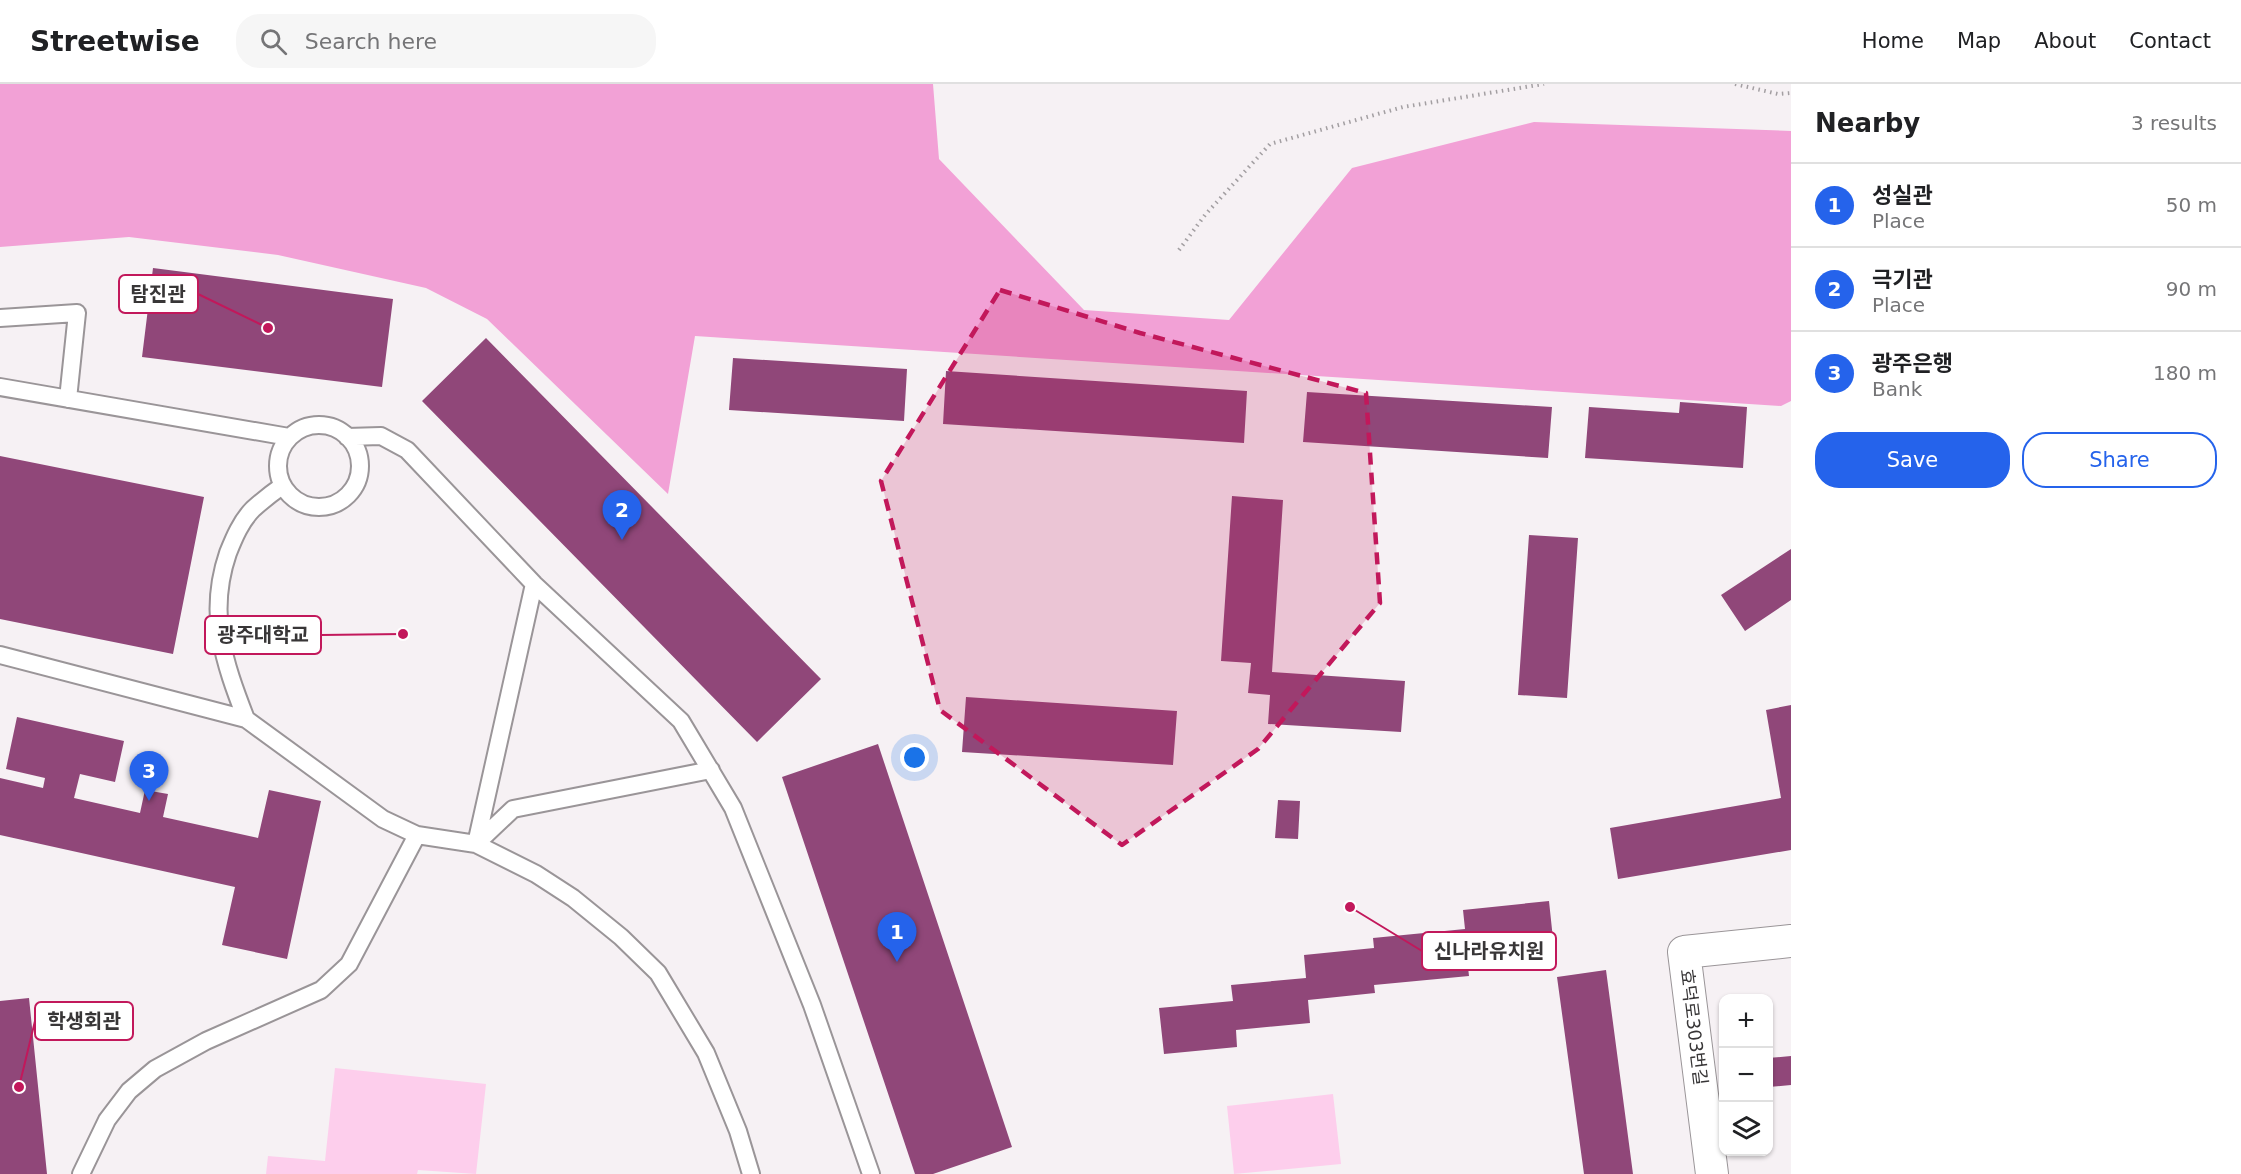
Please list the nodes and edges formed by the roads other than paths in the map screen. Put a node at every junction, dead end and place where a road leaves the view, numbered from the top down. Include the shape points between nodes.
1 (0, 318) edge
2 (0, 387) edge
3 (68, 399) junction
4 (348, 436) junction
5 (289, 437) junction
6 (282, 486) junction
7 (534, 584) junction
8 (0, 655) edge
9 (246, 719) junction
10 (711, 770) junction
11 (417, 835) junction
12 (476, 844) junction
13 (1791, 941) edge
14 (81, 1174) edge
15 (751, 1174) edge
16 (871, 1174) edge
17 (1712, 1174) edge

1 - 3 lane via 77,313
2 - 3 lane
3 - 5 lane
4 - 5 lane via 325,425 312,425
4 - 6 lane via 356,447 359,466 356,485 348,495 332,505 313,507 300,504
4 - 7 lane via 381,436 407,450
5 - 6 lane via 278,460
6 - 9 lane via 252,510 234,537 220,575 218,628 230,678
7 - 10 lane via 681,721
7 - 12 lane
8 - 9 lane
9 - 11 lane via 383,819
10 - 12 lane via 513,810
10 - 16 lane via 733,808 812,1005
11 - 12 lane
11 - 14 lane via 349,964 321,990 155,1068 129,1091 106,1120
12 - 15 lane via 537,874 573,898 658,973 706,1053
13 - 17 street, 효덕로303번길 via 1684,952

